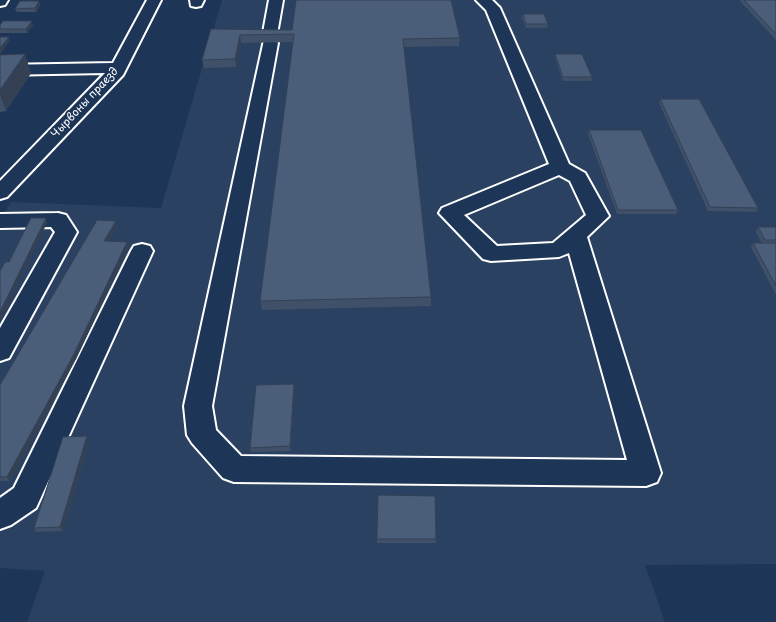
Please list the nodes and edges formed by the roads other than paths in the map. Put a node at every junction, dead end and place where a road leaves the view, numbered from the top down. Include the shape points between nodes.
1 (154, 0) edge
2 (276, 0) edge
3 (483, 0) edge
4 (118, 68) junction
5 (0, 70) edge
6 (560, 167) junction
7 (8, 177) edge
8 (0, 193) edge
9 (0, 221) edge
10 (575, 236) junction
11 (142, 250) dead end
12 (0, 351) edge
13 (0, 514) edge

1 - 4 street, Чырвоны праезд
2 - 10 street via 198,406 202,435 234,469 646,472
3 - 6 street via 493,8
4 - 5 street
4 - 7 street, Чырвоны праезд
6 - 10 street via 578,177 598,216
6 - 10 street via 450,213 491,254 559,250
7 - 8 street, Чырвоны праезд
9 - 12 street via 58,220 66,232
11 - 13 street via 25,498

